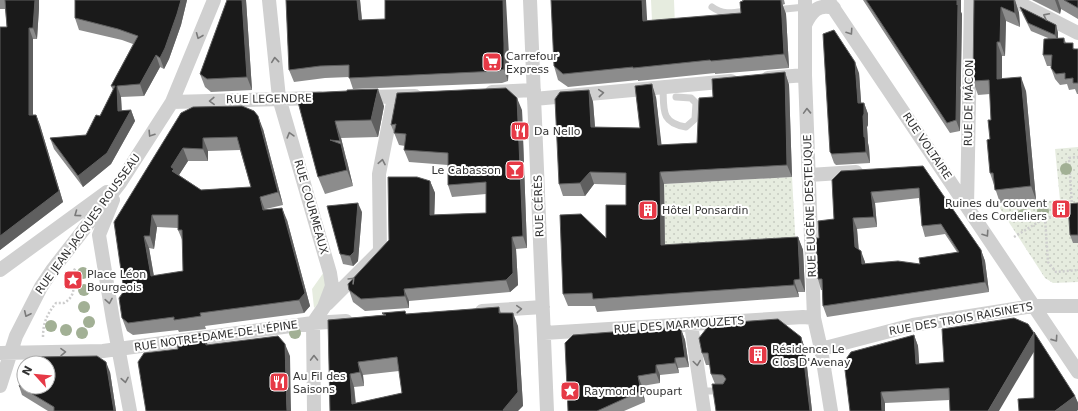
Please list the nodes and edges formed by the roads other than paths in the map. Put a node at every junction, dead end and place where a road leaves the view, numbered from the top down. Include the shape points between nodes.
1 (214, 0) edge
2 (269, 0) edge
3 (530, 0) edge
4 (971, 0) edge
5 (1013, 0) edge
6 (805, 3) edge
7 (831, 4) edge
8 (712, 7) dead end
9 (785, 9) dead end
10 (744, 11) edge
11 (805, 25) junction
12 (1078, 33) edge
13 (806, 75) junction
14 (758, 79) edge
15 (742, 80) edge
16 (663, 88) junction
17 (480, 93) edge
18 (426, 95) edge
19 (534, 95) junction
20 (350, 97) edge
21 (394, 97) junction
22 (676, 97) dead end
23 (279, 98) junction
24 (335, 98) edge
25 (172, 102) junction
26 (870, 172) edge
27 (809, 175) junction
28 (120, 183) junction
29 (967, 206) junction
30 (0, 270) edge
31 (1033, 306) junction
32 (1078, 306) edge
33 (324, 307) junction
34 (543, 307) junction
35 (467, 312) edge
36 (814, 318) junction
37 (357, 320) edge
38 (313, 323) junction
39 (691, 324) junction
40 (544, 333) junction
41 (821, 348) junction
42 (119, 349) junction
43 (5, 353) edge
44 (1078, 372) edge
45 (0, 386) edge
46 (724, 390) edge
47 (701, 391) junction
48 (130, 411) edge
49 (314, 411) edge
50 (547, 411) edge
51 (704, 411) edge
52 (831, 411) edge

1 -> 25 street, RUE JEAN-JACQUES ROUSSEAU
23 -> 2 street, RUE COURMEAUX
3 - 19 street, RUE CÉRÈS
4 - 29 street, RUE DE MÂCON
12 -> 5 street
6 - 9 lane
6 - 11 street, RUE EUGÈNE DESTEUQUE
7 - 11 street via 817,8 810,14
7 -> 29 street, RUE VOLTAIRE via 934,167
8 - 10 lane via 719,12
11 - 13 street, RUE EUGÈNE DESTEUQUE
13 - 14 street
27 -> 13 street, RUE EUGÈNE DESTEUQUE
15 - 16 street
19 -> 16 street
16 - 22 lane via 665,116 675,125 686,127 695,119 696,103 691,98
17 - 19 street
18 - 21 street
19 - 34 street, RUE CÉRÈS
20 - 21 street
33 -> 21 street via 380,251 379,174
23 - 24 street, RUE LEGENDRE
23 -> 25 street, RUE LEGENDRE
33 -> 23 street, RUE COURMEAUX via 332,286 330,273
25 -> 28 street, RUE JEAN-JACQUES ROUSSEAU
26 - 27 street
27 - 36 street, RUE EUGÈNE DESTEUQUE
28 -> 30 street
28 -> 42 street via 99,235
28 -> 43 street, RUE JEAN-JACQUES ROUSSEAU via 53,269
29 -> 31 street, RUE VOLTAIRE
31 - 32 street, RUE DES TROIS RAISINETS
31 - 41 street, RUE DES TROIS RAISINETS via 914,325
31 -> 44 street, RUE VOLTAIRE
33 - 38 street, RUE COURMEAUX
35 -> 34 street
34 - 40 street, RUE CÉRÈS
36 - 39 street, RUE DES MARMOUZETS
36 - 41 street, RUE EUGÈNE DESTEUQUE
37 - 38 street, RUE NOTRE-DAME-DE-L'ÉPINE
38 - 42 street, RUE NOTRE-DAME-DE-L'ÉPINE
49 -> 38 street
39 - 40 street, RUE DES MARMOUZETS
39 -> 47 street
40 - 50 street, RUE CÉRÈS
41 - 52 street, RUE EUGÈNE DESTEUQUE
43 -> 42 street
42 -> 48 street
43 - 45 street, RUE JEAN-JACQUES ROUSSEAU
46 - 47 lane
47 - 51 street

